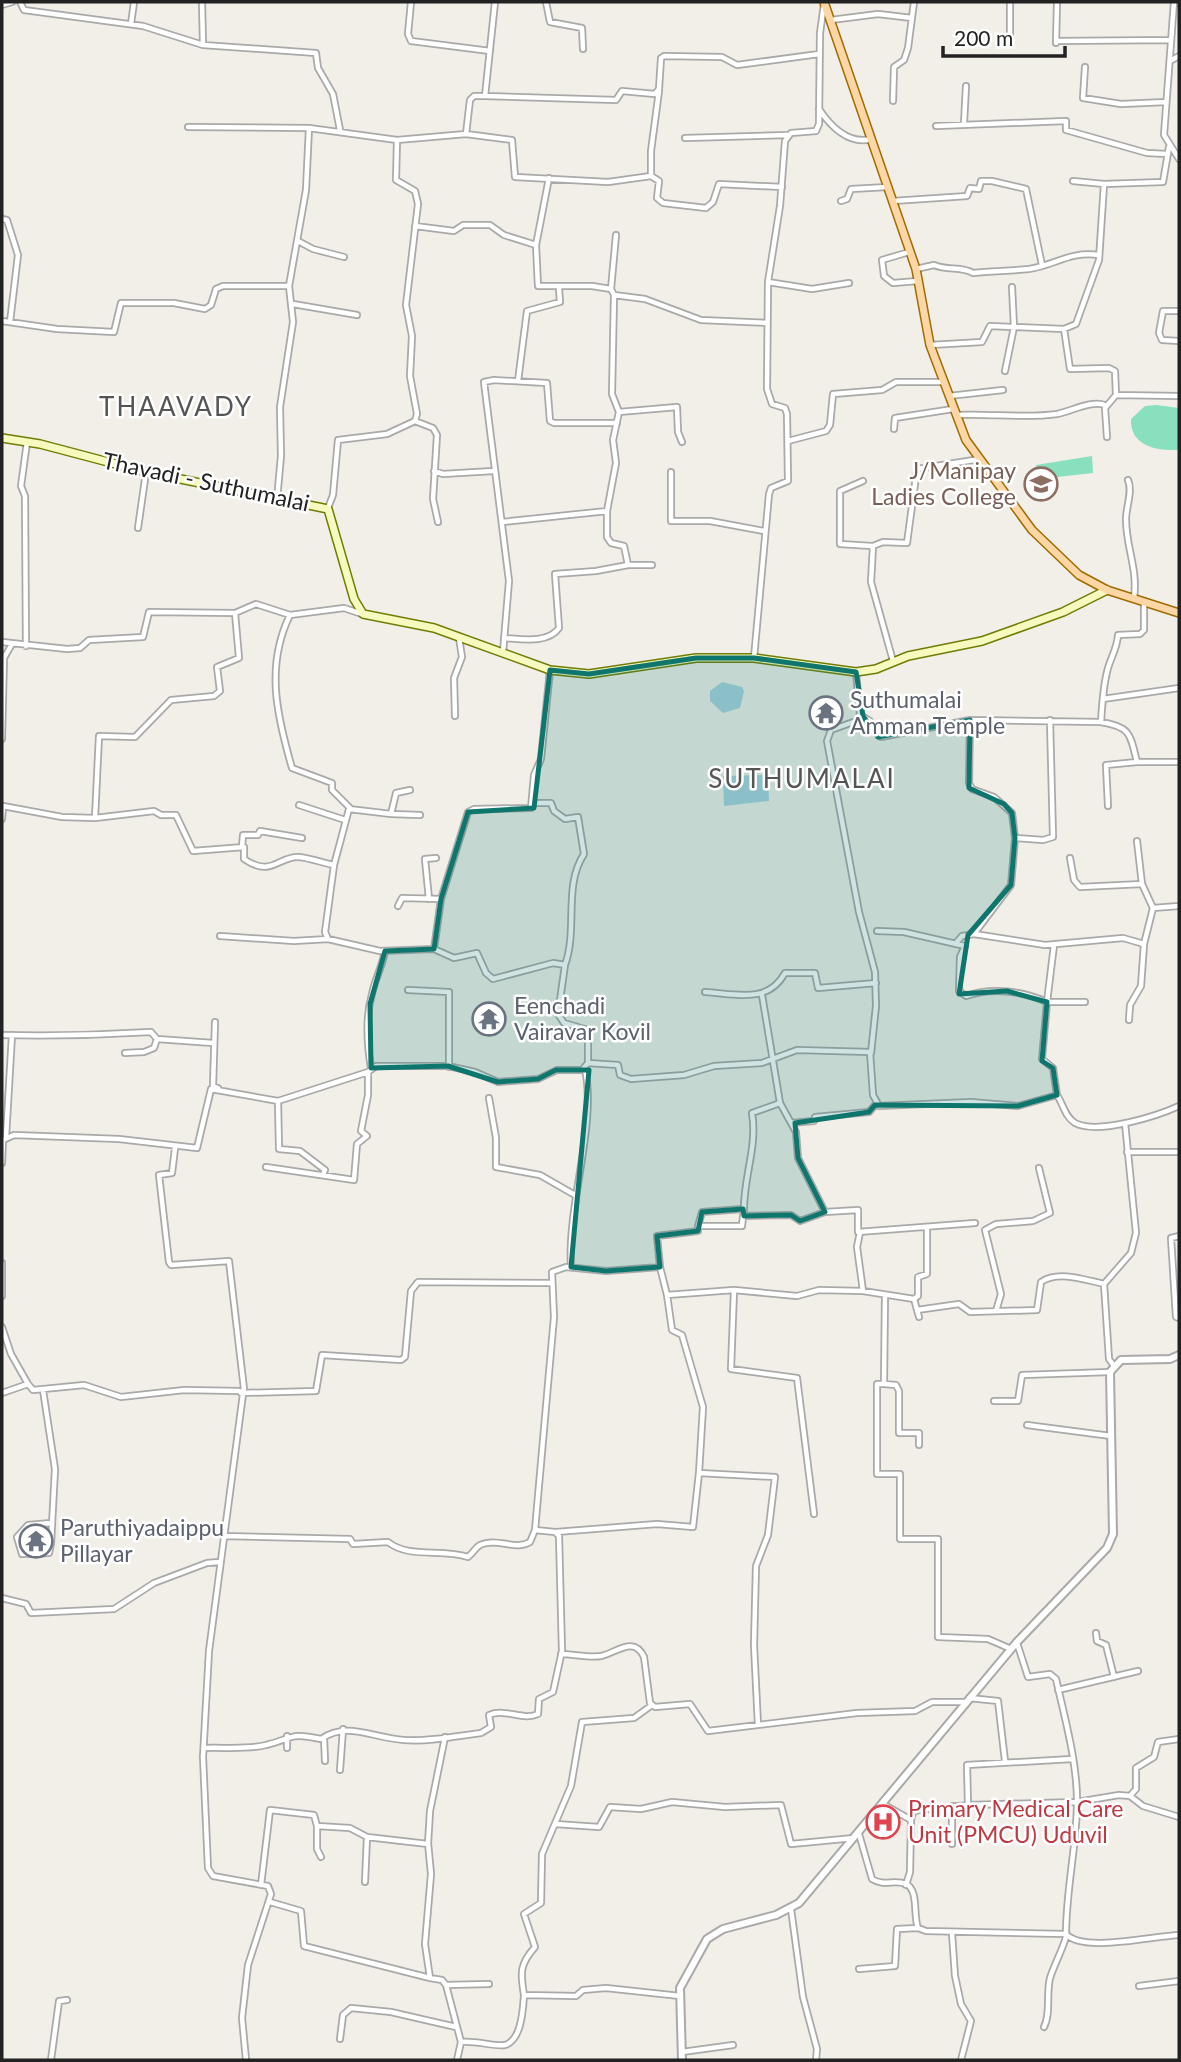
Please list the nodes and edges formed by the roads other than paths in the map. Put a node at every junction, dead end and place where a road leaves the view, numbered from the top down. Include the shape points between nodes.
1 (12, 2) edge
2 (20, 2) edge
3 (134, 2) edge
4 (202, 2) edge
5 (411, 2) edge
6 (495, 2) edge
7 (546, 2) edge
8 (914, 2) edge
9 (1010, 2) edge
10 (1057, 2) edge
11 (1174, 2) edge
12 (824, 3) edge
13 (2, 5) edge
14 (912, 18) junction
15 (830, 20) junction
16 (131, 24) junction
17 (1171, 40) junction
18 (1010, 41) dead end
19 (203, 45) junction
20 (583, 49) dead end
21 (490, 51) junction
22 (819, 54) junction
23 (1179, 56) edge
24 (1169, 61) junction
25 (1085, 67) dead end
26 (966, 86) dead end
27 (659, 89) junction
28 (485, 96) junction
29 (893, 101) dead end
30 (1166, 102) junction
31 (818, 108) junction
32 (964, 123) junction
33 (936, 126) dead end
34 (188, 127) dead end
35 (309, 128) junction
36 (340, 130) junction
37 (466, 134) junction
38 (788, 135) junction
39 (685, 138) dead end
40 (872, 139) junction
41 (397, 140) junction
42 (1169, 147) junction
43 (1167, 154) junction
44 (1179, 159) edge
45 (651, 176) junction
46 (548, 178) junction
47 (1073, 181) dead end
48 (1104, 184) junction
49 (782, 187) junction
50 (888, 187) junction
51 (841, 201) dead end
52 (893, 201) junction
53 (2, 219) edge
54 (415, 226) junction
55 (616, 235) dead end
56 (298, 241) junction
57 (536, 245) junction
58 (911, 252) junction
59 (1099, 255) junction
60 (344, 257) dead end
61 (1042, 265) junction
62 (916, 269) junction
63 (919, 281) junction
64 (768, 282) junction
65 (849, 283) dead end
66 (289, 286) junction
67 (1012, 287) dead end
68 (559, 288) junction
69 (612, 292) junction
70 (293, 304) junction
71 (1179, 311) edge
72 (357, 315) dead end
73 (2, 321) edge
74 (10, 322) junction
75 (767, 323) junction
76 (1014, 327) junction
77 (1065, 329) junction
78 (1179, 341) edge
79 (930, 345) junction
80 (1005, 371) dead end
81 (518, 381) junction
82 (943, 382) junction
83 (1003, 390) dead end
84 (1116, 395) junction
85 (948, 396) junction
86 (1179, 396) edge
87 (1105, 405) junction
88 (619, 412) junction
89 (954, 412) junction
90 (415, 421) junction
91 (617, 423) junction
92 (894, 429) dead end
93 (1107, 437) dead end
94 (2, 438) edge
95 (788, 441) junction
96 (27, 442) junction
97 (682, 442) dead end
98 (981, 459) junction
99 (434, 471) junction
100 (493, 471) junction
101 (146, 472) junction
102 (671, 472) dead end
103 (1128, 480) dead end
104 (863, 481) dead end
105 (277, 500) junction
106 (328, 509) junction
107 (607, 512) junction
108 (438, 522) dead end
109 (502, 522) junction
110 (138, 528) dead end
111 (764, 531) junction
112 (873, 546) junction
113 (628, 565) junction
114 (652, 565) dead end
115 (1107, 590) junction
116 (1134, 598) junction
117 (1144, 601) junction
118 (235, 612) junction
119 (1179, 613) edge
120 (363, 614) junction
121 (290, 615) junction
122 (459, 637) junction
123 (504, 638) junction
124 (2, 642) edge
125 (12, 644) junction
126 (26, 646) junction
127 (502, 653) junction
128 (754, 658) junction
129 (893, 661) junction
130 (550, 670) junction
131 (856, 672) junction
132 (1179, 688) edge
133 (1103, 699) junction
134 (860, 715) junction
135 (455, 716) dead end
136 (970, 720) junction
137 (1050, 720) junction
138 (1101, 722) junction
139 (2, 739) edge
140 (1137, 762) junction
141 (1179, 762) edge
142 (410, 790) dead end
143 (533, 803) junction
144 (299, 805) dead end
145 (2, 806) edge
146 (1108, 806) dead end
147 (350, 808) junction
148 (391, 814) junction
149 (420, 815) dead end
150 (95, 818) junction
151 (2, 820) edge
152 (345, 820) junction
153 (302, 838) dead end
154 (1015, 838) junction
155 (1138, 841) dead end
156 (242, 848) junction
157 (436, 858) dead end
158 (1070, 858) dead end
159 (334, 865) junction
160 (1142, 884) junction
161 (429, 899) junction
162 (441, 899) junction
163 (398, 906) dead end
164 (1179, 906) edge
165 (1153, 908) junction
166 (877, 931) dead end
167 (974, 934) junction
168 (220, 936) dead end
169 (328, 939) junction
170 (955, 943) junction
171 (1144, 944) junction
172 (1054, 945) junction
173 (434, 949) junction
174 (385, 951) junction
175 (565, 965) junction
176 (876, 983) junction
177 (408, 990) dead end
178 (705, 992) dead end
179 (762, 995) junction
180 (1047, 1002) junction
181 (1086, 1002) dead end
182 (1129, 1020) dead end
183 (215, 1022) dead end
184 (2, 1035) edge
185 (12, 1035) junction
186 (157, 1038) junction
187 (213, 1043) junction
188 (125, 1052) dead end
189 (871, 1053) junction
190 (773, 1059) junction
191 (587, 1066) junction
192 (449, 1067) junction
193 (370, 1070) junction
194 (219, 1088) junction
195 (1057, 1095) junction
196 (489, 1098) dead end
197 (278, 1101) junction
198 (780, 1103) junction
199 (876, 1104) junction
200 (1179, 1106) edge
201 (791, 1123) junction
202 (1125, 1123) junction
203 (6, 1137) junction
204 (175, 1148) junction
205 (1128, 1152) junction
206 (1179, 1152) edge
207 (2, 1163) edge
208 (267, 1167) dead end
209 (1039, 1168) dead end
210 (323, 1175) junction
211 (575, 1195) junction
212 (743, 1209) junction
213 (825, 1212) junction
214 (744, 1216) junction
215 (975, 1223) dead end
216 (698, 1226) junction
217 (927, 1227) junction
218 (860, 1232) junction
219 (1179, 1236) edge
220 (2, 1263) edge
221 (571, 1267) junction
222 (660, 1267) junction
223 (551, 1283) junction
224 (1104, 1284) junction
225 (734, 1290) junction
226 (863, 1291) junction
227 (667, 1295) junction
228 (885, 1295) junction
229 (2, 1296) edge
230 (914, 1299) junction
231 (917, 1310) junction
232 (996, 1311) junction
233 (919, 1317) dead end
234 (1179, 1318) edge
235 (2, 1327) edge
236 (1179, 1355) edge
237 (1112, 1369) junction
238 (28, 1384) junction
239 (884, 1384) junction
240 (43, 1390) junction
241 (2, 1393) edge
242 (241, 1393) junction
243 (994, 1401) dead end
244 (1027, 1425) dead end
245 (1111, 1436) junction
246 (919, 1444) dead end
247 (699, 1473) junction
248 (814, 1514) dead end
249 (51, 1523) junction
250 (535, 1530) junction
251 (555, 1532) junction
252 (224, 1536) junction
253 (219, 1562) junction
254 (2, 1598) edge
255 (1096, 1633) dead end
256 (1017, 1642) junction
257 (1011, 1648) junction
258 (561, 1654) junction
259 (1138, 1671) dead end
260 (1114, 1677) junction
261 (1058, 1690) junction
262 (967, 1700) junction
263 (652, 1704) junction
264 (758, 1725) junction
265 (343, 1730) junction
266 (287, 1736) junction
267 (445, 1737) junction
268 (324, 1738) junction
269 (1179, 1739) edge
270 (204, 1748) junction
271 (287, 1748) dead end
272 (1072, 1759) junction
273 (325, 1760) dead end
274 (1005, 1761) junction
275 (340, 1770) dead end
276 (1130, 1796) junction
277 (1077, 1802) junction
278 (883, 1804) junction
279 (968, 1805) junction
280 (952, 1806) junction
281 (1179, 1817) edge
282 (911, 1820) junction
283 (555, 1824) junction
284 (317, 1826) junction
285 (857, 1836) junction
286 (367, 1838) junction
287 (428, 1843) junction
288 (952, 1844) dead end
289 (321, 1857) dead end
290 (365, 1882) dead end
291 (261, 1885) junction
292 (906, 1885) junction
293 (270, 1902) junction
294 (791, 1909) junction
295 (918, 1928) junction
296 (952, 1933) junction
297 (1179, 1935) edge
298 (1066, 1936) junction
299 (859, 1969) dead end
300 (430, 1978) junction
301 (1179, 1981) edge
302 (489, 1984) dead end
303 (446, 1985) junction
304 (1139, 1986) dead end
305 (524, 1994) junction
306 (680, 1996) junction
307 (67, 2000) dead end
308 (456, 2027) junction
309 (1044, 2027) dead end
310 (340, 2039) dead end
311 (461, 2042) junction
312 (733, 2045) dead end
313 (683, 2057) edge
314 (51, 2060) edge
315 (246, 2060) edge
316 (457, 2060) edge
317 (816, 2060) edge
318 (961, 2060) edge

1 - 13 street
2 - 16 street via 24,10 33,12
3 - 16 street
4 - 19 street
5 - 21 street via 411,41
6 - 21 street
7 - 20 street via 551,22 582,28
8 - 14 street
9 - 18 street
10 - 17 street via 1056,42
11 - 17 street
12 - 15 main road
12 - 22 street
14 - 15 street via 877,14
14 - 29 street via 904,60 894,67
15 - 40 main road
16 - 19 street
17 - 24 street
19 - 36 street via 316,53 318,68 333,94
21 - 28 street
22 - 27 street via 737,65 722,57 664,55
22 - 31 street
23 - 24 street
24 - 30 street
25 - 30 street via 1083,98 1121,104
26 - 32 street
27 - 28 street via 655,94 622,91 616,100 608,101
27 - 45 street
28 - 37 street via 470,100
30 - 42 street via 1164,135
31 - 38 street via 816,131
31 - 40 street via 838,132 856,140
32 - 33 street
32 - 43 street via 1066,121 1066,130 1147,153
34 - 35 street
35 - 36 street
35 - 56 street via 309,165
36 - 41 street via 346,135
37 - 41 street
37 - 46 street via 512,140 515,177
38 - 39 street
38 - 49 street
40 - 50 main road
41 - 54 street via 396,180 417,194
42 - 43 street
42 - 44 street
43 - 48 street via 1163,182
45 - 46 street via 608,182
45 - 49 street via 659,181 659,201 706,208 719,184
46 - 57 street
47 - 48 street
48 - 59 street
49 - 64 street
50 - 51 street via 851,189 847,200
50 - 52 main road
52 - 58 main road
52 - 61 street via 967,196 970,188 979,189 981,181 1020,186 1026,189
53 - 74 street via 7,220 18,256
54 - 57 street via 453,231 490,225 504,235
54 - 90 street via 406,304 412,336
55 - 69 street
56 - 60 street
56 - 66 street
57 - 68 street via 538,286
58 - 62 main road
58 - 63 street via 882,260 884,276 892,283
59 - 61 street via 1082,253
59 - 77 street via 1076,324
61 - 62 street via 973,273 934,265
62 - 63 main road
63 - 79 main road
64 - 65 street via 812,289
64 - 75 street
66 - 70 street
66 - 74 street via 223,286 216,289 205,309 174,303 121,303 114,332
67 - 76 street
68 - 69 street via 592,286
68 - 81 street via 560,302 527,311
69 - 75 street via 701,320
69 - 88 street via 612,394
70 - 72 street
70 - 105 street via 280,408
71 - 78 street via 1163,311 1159,333 1162,340
73 - 74 street
75 - 95 street via 769,400 785,408
76 - 77 street
76 - 79 street via 990,326 982,342
76 - 80 street
77 - 84 street via 1069,367 1114,368
79 - 82 main road
81 - 91 street via 547,383 550,421 554,423
81 - 100 street via 494,380 484,382 482,388
82 - 85 main road
82 - 95 street via 896,382 882,390 833,394 827,431
83 - 85 street
84 - 86 street
84 - 87 street
85 - 89 main road
87 - 89 street via 1025,418
87 - 93 street
88 - 91 street
88 - 97 street via 677,408
89 - 92 street via 895,418
89 - 98 main road via 966,440
90 - 99 street via 436,432
90 - 106 street via 387,434 338,440
91 - 107 street
94 - 96 main road, Thavadi - Suthumalai
95 - 111 street via 788,481 771,488
96 - 101 main road, Thavadi - Suthumalai
96 - 126 street via 21,486 25,496
98 - 112 street via 918,469 906,543
98 - 115 main road via 1040,538 1079,575
99 - 100 street
99 - 108 street
100 - 109 street
101 - 105 main road, Thavadi - Suthumalai
101 - 110 street
102 - 111 street via 671,521 710,521
103 - 116 street via 1127,542 1134,557
104 - 112 street via 840,491 840,544
105 - 106 main road, Thavadi - Suthumalai
106 - 120 main road, Thavadi - Suthumalai via 354,599
107 - 109 street
107 - 113 street via 607,537 624,546
109 - 123 street via 509,581
111 - 128 street
112 - 129 street via 872,582
113 - 114 street
113 - 123 street via 555,574 556,633 548,638
115 - 116 main road
115 - 129 main road via 1063,612 982,640
116 - 117 main road
117 - 119 main road
117 - 133 street via 1144,629 1140,634 1118,635
118 - 121 street via 256,604
118 - 126 street via 149,612 143,637 89,640 80,648
118 - 150 street via 239,658 218,667 220,691 214,696 171,700 135,737 99,736
120 - 121 street via 344,608
120 - 122 main road
121 - 147 street via 273,674 280,727 292,768 332,783 332,790
122 - 127 main road
122 - 135 street via 462,657 454,678
123 - 127 street
124 - 125 street
125 - 126 street
125 - 139 street via 5,658
127 - 130 main road
128 - 130 main road via 696,658 589,674
128 - 131 main road
129 - 131 main road
130 - 143 street
131 - 134 street
132 - 133 street
133 - 138 street
134 - 136 street via 881,737
134 - 176 street via 831,730 827,741
136 - 137 street
136 - 154 street via 969,783 1012,813
137 - 138 street
137 - 154 street via 1053,837
138 - 140 street via 1128,731
140 - 141 street
140 - 146 street via 1105,765
142 - 148 street via 396,793
143 - 162 street via 531,808 468,812
143 - 175 street via 551,803 565,819 578,817 584,855 574,870 572,945
144 - 152 street
145 - 150 street
145 - 151 street
147 - 148 street
147 - 152 street
148 - 149 street
150 - 156 street via 154,811 176,815 193,851
152 - 159 street
153 - 156 street via 260,831 243,835
154 - 167 street via 1011,885
155 - 160 street
156 - 159 street via 244,859 252,864 273,867 297,857
157 - 161 street via 425,859
158 - 160 street via 1080,887
159 - 169 street via 325,932
160 - 165 street
161 - 162 street
161 - 163 street via 402,898
162 - 173 street
164 - 165 street
165 - 171 street
166 - 170 street
167 - 170 street
167 - 172 street
168 - 169 street
169 - 174 street
170 - 180 street via 965,946 960,957 959,991 966,996 1007,991
171 - 172 street via 1123,938
171 - 182 street via 1141,986 1130,1005
172 - 180 street
173 - 174 street
173 - 175 street via 454,958 477,953 493,979 553,963
174 - 193 street via 370,1004
175 - 191 street via 558,1014 565,1023 588,1030
176 - 179 street via 818,988 815,973 785,973 782,981
176 - 189 street
177 - 192 street via 449,992
178 - 179 street
179 - 190 street
180 - 181 street
180 - 195 street via 1042,1059 1053,1068
183 - 187 street
184 - 185 street
185 - 186 street via 151,1032
185 - 203 street
186 - 187 street
186 - 188 street via 154,1048
187 - 194 street via 213,1086
189 - 190 street via 797,1050
189 - 199 street
190 - 191 street via 753,1065 714,1066 684,1076 631,1079 620,1075 618,1065
190 - 198 street
191 - 192 street via 498,1082
191 - 211 street
192 - 193 street
193 - 197 street
193 - 210 street via 361,1131 367,1136 357,1143 354,1180
194 - 197 street
194 - 204 street via 207,1096 200,1145 191,1150
195 - 199 street via 1018,1106
195 - 202 street via 1076,1123 1098,1127
196 - 211 street via 496,1167 540,1175
197 - 210 street via 279,1149 300,1151 325,1170
198 - 201 street
198 - 212 street via 752,1113 755,1144
199 - 201 street via 869,1112
200 - 202 street
201 - 213 street via 798,1157
202 - 205 street
203 - 204 street via 119,1139
203 - 207 street
204 - 242 street via 172,1173 159,1175 169,1262 229,1261
205 - 206 street
205 - 224 street via 1136,1233 1131,1253
208 - 210 street
209 - 232 street via 1050,1213 985,1230 1001,1294
211 - 221 street
212 - 214 street
212 - 216 street via 702,1212
213 - 214 street via 800,1221 791,1214
213 - 218 street via 858,1210
214 - 216 street via 742,1226
215 - 217 street
216 - 222 street via 698,1231 657,1236
217 - 218 street
217 - 230 street via 927,1274 918,1277
218 - 226 street
219 - 234 street via 1171,1238
220 - 229 street
221 - 222 street via 606,1271
221 - 223 street via 552,1272
222 - 227 street
223 - 242 street via 418,1282 411,1291 405,1357 401,1360 322,1354 316,1391
223 - 250 street via 554,1317
224 - 232 street via 1065,1276 1045,1279 1036,1312
224 - 237 street
225 - 226 street via 797,1296 819,1290
225 - 227 street
225 - 248 street via 732,1369 797,1378
226 - 228 street
227 - 247 street via 672,1330 682,1335 704,1407
228 - 230 street
228 - 239 street
230 - 231 street
231 - 232 street via 959,1304 970,1312
231 - 233 street
235 - 238 street
236 - 237 street via 1121,1360
237 - 243 street via 1022,1374 1018,1401
237 - 245 street
238 - 240 street via 33,1390
238 - 241 street
239 - 246 street via 896,1385 899,1391 899,1433 917,1432
239 - 257 street via 877,1384 877,1474 900,1474 900,1539 939,1539 938,1637 988,1639
240 - 242 street via 65,1384 121,1397 184,1390
240 - 249 street via 55,1469
242 - 252 street via 244,1402
244 - 245 street
245 - 256 street via 1113,1534 1107,1548
247 - 251 street via 693,1527 657,1524
247 - 264 street via 775,1477 768,1535 756,1566
249 - 249 street via 49,1553 22,1554 17,1537 28,1525
250 - 251 street
250 - 252 street via 523,1546 485,1544 468,1557 453,1552 399,1551 388,1542
251 - 258 street via 559,1536
252 - 253 street
253 - 254 street via 154,1583 114,1609 32,1613 26,1604
253 - 270 street
255 - 260 street via 1097,1641 1106,1645
256 - 257 street
256 - 261 street via 1028,1677 1050,1674
257 - 262 street
258 - 263 street via 602,1656 624,1646 641,1650
258 - 267 street via 553,1692 539,1699 538,1714 497,1712 489,1715 491,1727 481,1733
259 - 260 street
260 - 261 street
261 - 272 street
262 - 264 street via 932,1702 915,1711
262 - 274 street via 998,1700
262 - 278 street
263 - 264 street via 690,1704 708,1731
263 - 283 street via 634,1718 582,1722 571,1786
265 - 267 street via 406,1741
265 - 268 street via 331,1730
265 - 275 street
266 - 268 street
266 - 270 street via 266,1745
266 - 271 street
267 - 287 street
268 - 273 street
269 - 276 street via 1158,1742 1154,1756 1136,1768 1136,1789
270 - 291 street via 208,1868 213,1876
272 - 274 street
272 - 277 street
274 - 279 street via 967,1765
276 - 277 street
276 - 281 street
277 - 279 street
277 - 298 street
278 - 282 street
278 - 285 street
279 - 280 street
280 - 282 street via 913,1812
280 - 288 street
282 - 292 street
283 - 285 street via 599,1827 610,1807 641,1809 672,1802 725,1807 781,1805 791,1844
283 - 305 street via 542,1854 541,1903 524,1914 535,1947 520,1969
284 - 286 street via 350,1828
284 - 289 street
284 - 291 street via 314,1815 270,1810
285 - 292 street via 872,1879 880,1885
285 - 294 street
286 - 287 street
286 - 290 street
287 - 300 street via 431,1874 425,1944
291 - 293 street via 268,1886
292 - 295 street via 913,1894
293 - 300 street via 300,1911 304,1947
293 - 315 street via 248,1965 242,2018
294 - 306 street via 707,1938
294 - 317 street
295 - 296 street
295 - 299 street via 897,1929 895,1966
296 - 298 street
296 - 318 street via 961,2004 971,2021
297 - 298 street via 1101,1943
298 - 309 street via 1051,1977
300 - 303 street
301 - 304 street
302 - 303 street
303 - 308 street
305 - 306 street via 576,1996 583,1990 606,1988
305 - 311 street via 518,2030 509,2042
306 - 313 street
307 - 314 street via 59,2001 56,2009
308 - 310 street via 351,2008 343,2015
308 - 311 street
311 - 316 street
312 - 313 street

